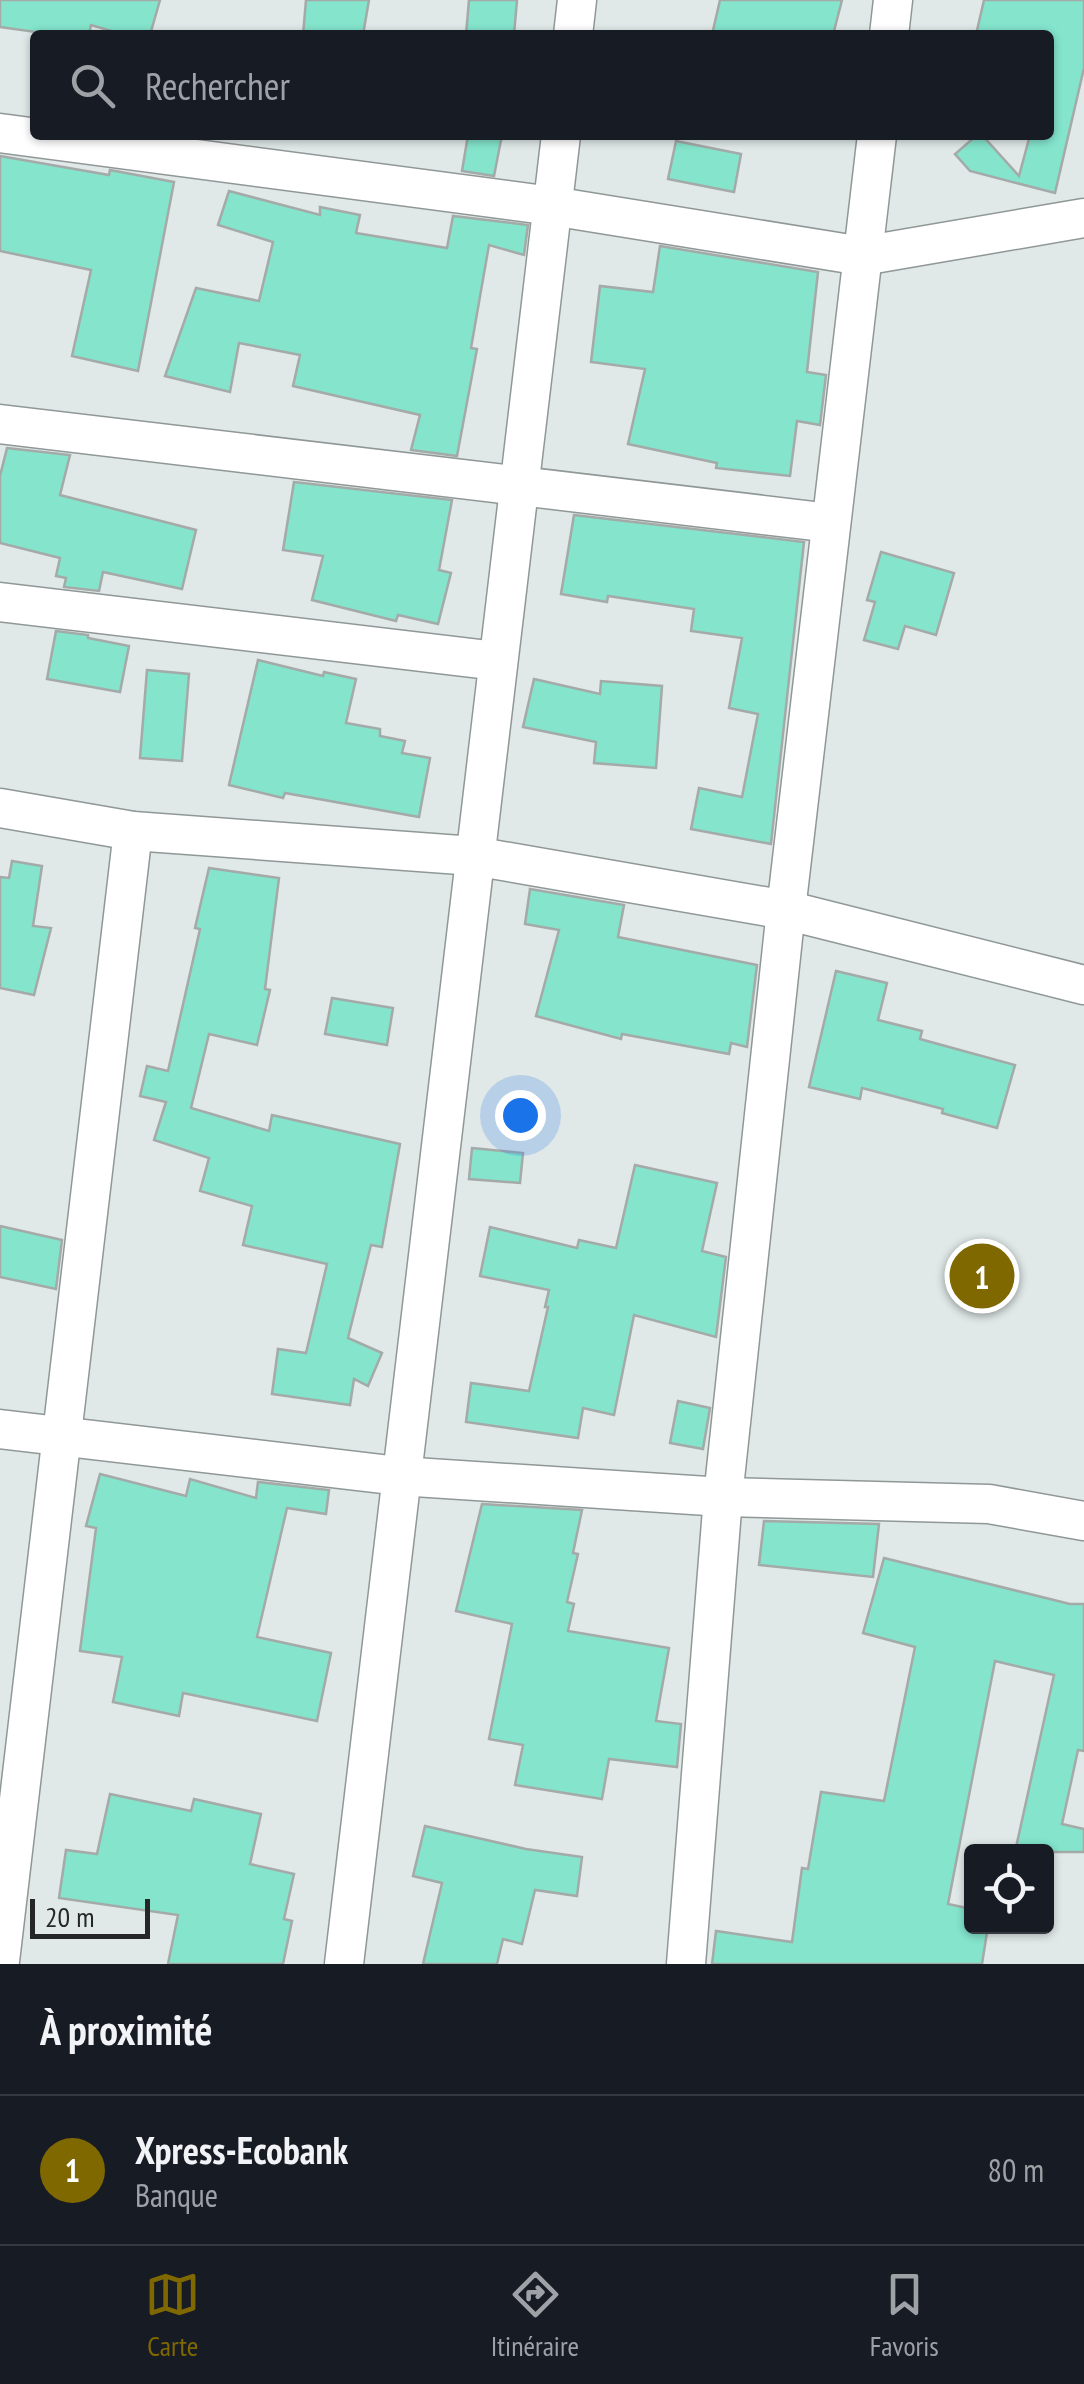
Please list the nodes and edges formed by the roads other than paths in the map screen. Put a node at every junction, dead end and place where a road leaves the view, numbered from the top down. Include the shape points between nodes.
1 (578, 0) edge
2 (893, 0) edge
3 (574, 30) edge
4 (890, 30) edge
5 (0, 133) edge
6 (30, 137) edge
7 (53, 140) edge
8 (560, 140) edge
9 (876, 140) edge
10 (552, 206) junction
11 (1084, 218) edge
12 (862, 256) junction
13 (0, 424) edge
14 (518, 486) junction
15 (831, 523) junction
16 (0, 602) edge
17 (498, 661) junction
18 (0, 808) edge
19 (133, 832) junction
20 (474, 856) junction
21 (786, 910) junction
22 (1084, 985) edge
23 (0, 1428) edge
24 (62, 1436) junction
25 (400, 1476) junction
26 (723, 1497) junction
27 (1084, 1522) edge
28 (0, 1961) edge
29 (344, 1964) edge
30 (686, 1964) edge

1 - 3 street
2 - 4 street
5 - 6 street
7 - 10 street
8 - 10 street
9 - 12 street
10 - 12 street
10 - 14 street
11 - 12 street
12 - 15 street
13 - 14 street
14 - 15 street
14 - 17 street
15 - 21 street
16 - 17 street
17 - 20 street
18 - 19 street
19 - 20 street
19 - 24 street
20 - 21 street
20 - 25 street
21 - 22 street
21 - 26 street
23 - 24 street
24 - 25 street
24 - 28 street
25 - 26 street
25 - 29 street
26 - 27 street via 989,1504
26 - 30 street

